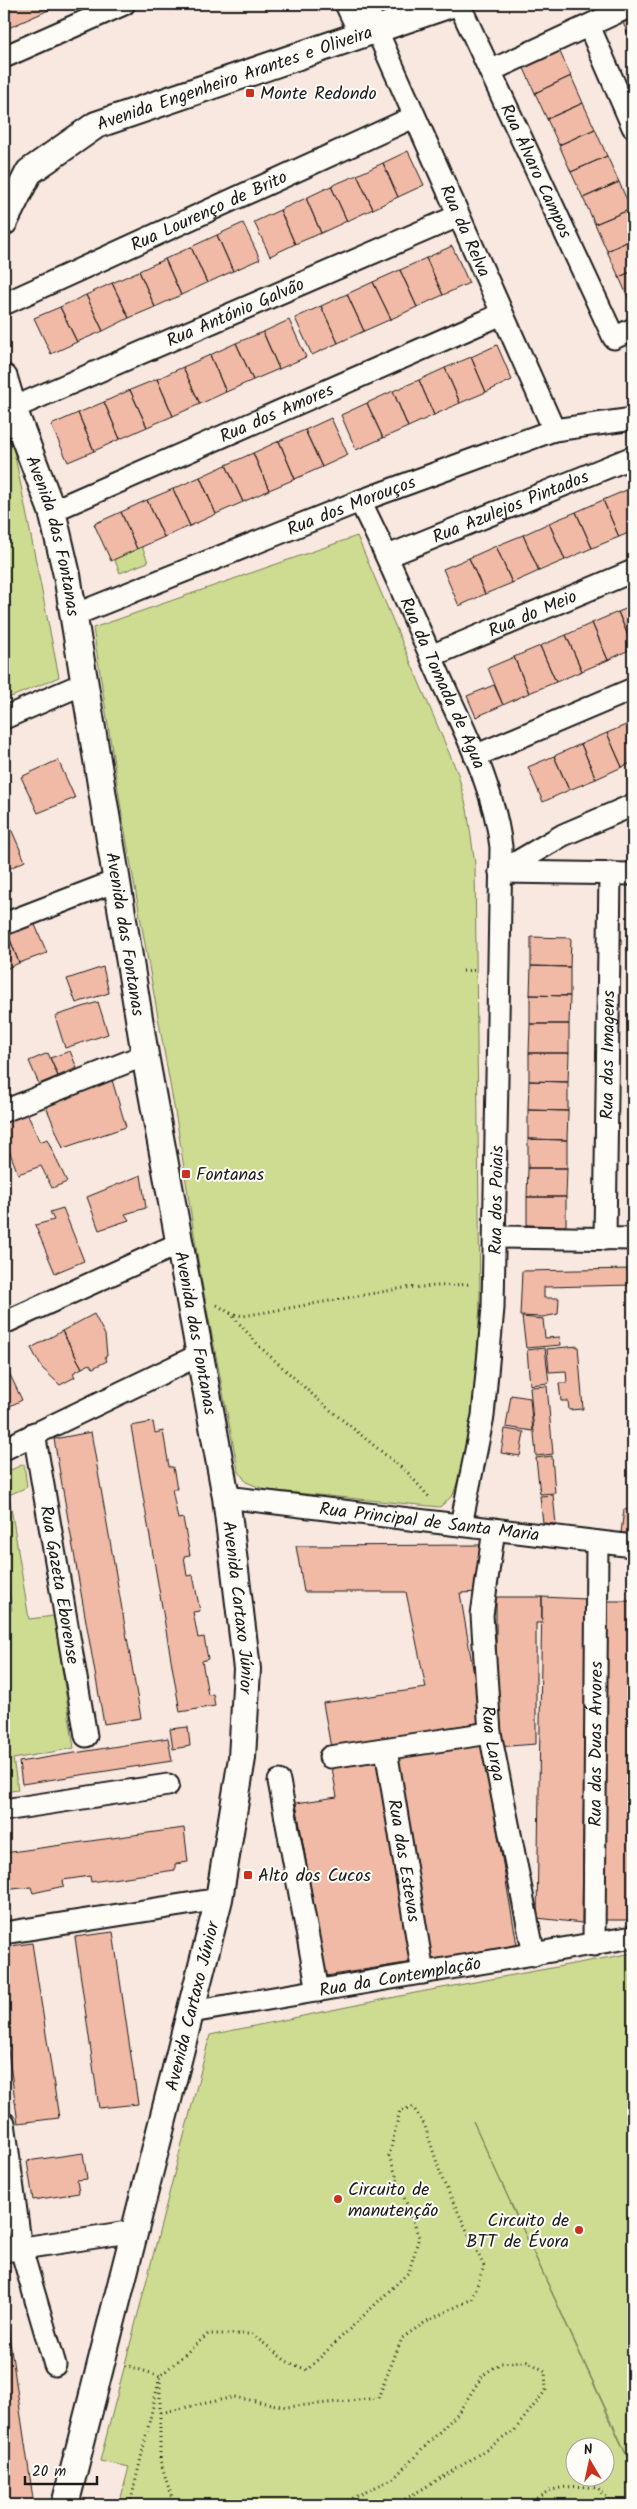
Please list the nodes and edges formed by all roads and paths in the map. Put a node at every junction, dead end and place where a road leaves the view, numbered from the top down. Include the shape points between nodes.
1 (124, 4) edge
2 (346, 4) edge
3 (365, 4) edge
4 (451, 4) edge
5 (459, 4) edge
6 (633, 5) edge
7 (589, 26) junction
8 (367, 32) junction
9 (4, 57) edge
10 (490, 71) junction
11 (414, 117) junction
12 (633, 127) edge
13 (458, 216) junction
14 (4, 222) edge
15 (4, 304) edge
16 (502, 314) junction
17 (624, 333) edge
18 (4, 378) edge
19 (13, 408) junction
20 (633, 419) edge
21 (554, 430) junction
22 (633, 457) edge
23 (360, 501) junction
24 (52, 511) junction
25 (388, 556) junction
26 (633, 571) edge
27 (74, 615) junction
28 (430, 656) junction
29 (85, 683) junction
30 (633, 689) edge
31 (4, 718) edge
32 (475, 756) junction
33 (633, 805) edge
34 (500, 872) junction
35 (610, 873) junction
36 (633, 874) edge
37 (116, 881) junction
38 (4, 924) edge
39 (476, 970) dead end
40 (463, 971) dead end
41 (145, 1055) junction
42 (4, 1111) edge
43 (496, 1237) junction
44 (605, 1239) junction
45 (633, 1239) edge
46 (178, 1244) junction
47 (474, 1284) dead end
48 (211, 1304) dead end
49 (230, 1313) junction
50 (4, 1323) edge
51 (199, 1355) junction
52 (34, 1433) junction
53 (4, 1449) edge
54 (226, 1497) junction
55 (455, 1525) junction
56 (494, 1530) junction
57 (597, 1542) junction
58 (633, 1546) edge
59 (490, 1734) junction
60 (86, 1736) dead end
61 (386, 1750) junction
62 (330, 1757) dead end
63 (279, 1782) dead end
64 (168, 1785) dead end
65 (4, 1810) edge
66 (219, 1899) junction
67 (4, 1934) edge
68 (633, 1937) edge
69 (602, 1944) junction
70 (534, 1955) junction
71 (423, 1973) junction
72 (318, 1991) junction
73 (192, 2012) junction
74 (4, 2123) edge
75 (135, 2231) junction
76 (12, 2250) edge
77 (103, 2358) junction
78 (55, 2365) dead end
79 (160, 2376) junction
80 (160, 2413) junction
81 (65, 2505) edge
82 (130, 2505) edge
83 (174, 2505) edge
84 (339, 2505) edge
85 (395, 2505) edge
86 (529, 2505) edge
87 (614, 2505) edge

1 - 9 street
2 - 8 street
3 - 8 street
4 - 8 street, Avenida Engenheiro Arantes e Oliveira
5 - 10 street, Rua Álvaro Campos
6 - 7 street
7 - 10 street
7 - 12 street
8 - 11 street, Rua da Relva
8 - 14 street, Avenida Engenheiro Arantes e Oliveira via 96,125 29,172
10 - 17 street, Rua Álvaro Campos
11 - 13 street, Rua da Relva
11 - 15 street, Rua Lourenço de Brito
13 - 16 street, Rua da Relva
13 - 19 street, Rua António Galvão
16 - 21 street, Rua da Relva
16 - 24 street, Rua dos Amores
18 - 19 street, Avenida das Fontanas
19 - 24 street, Avenida das Fontanas
20 - 21 street, Rua dos Morouços
21 - 23 street, Rua dos Morouços
22 - 25 street, Rua Azulejos Pintados
23 - 25 street, Rua da Tomada de Água
23 - 27 street, Rua dos Morouços
24 - 27 street, Avenida das Fontanas
25 - 28 street, Rua da Tomada de Água
26 - 28 street, Rua do Meio
27 - 29 street, Avenida das Fontanas
28 - 32 street, Rua da Tomada de Água
29 - 31 street
29 - 37 street, Avenida das Fontanas
30 - 32 street
32 - 34 street, Rua da Tomada de Água via 498,827
33 - 34 street via 563,835
34 - 35 street
34 - 43 street, Rua dos Poiais
35 - 36 street
35 - 44 street, Rua das Imagens
37 - 38 street
37 - 41 street, Avenida das Fontanas
39 - 40 path
41 - 42 street
41 - 46 street, Avenida das Fontanas
43 - 44 street
43 - 55 street, Rua dos Poiais via 483,1416
44 - 45 street
46 - 50 street
46 - 51 street, Avenida das Fontanas
47 - 49 path via 404,1288 242,1316
48 - 49 path
49 - 55 path via 260,1347 324,1405 408,1473
51 - 52 street
51 - 54 street, Avenida das Fontanas
52 - 53 street
52 - 60 street, Rua Gazeta Eborense
54 - 55 street, Rua Principal de Santa Maria
54 - 66 street, Avenida Cartaxo Júnior via 247,1669 242,1758
55 - 56 street, Rua Principal de Santa Maria
56 - 57 street, Rua Principal de Santa Maria
56 - 59 street, Rua Larga via 482,1615
57 - 58 street, Rua Principal de Santa Maria
57 - 69 street, Rua das Duas Árvores
59 - 61 street
59 - 70 street, Rua Larga
61 - 62 street
61 - 71 street, Rua das Estevas
63 - 72 street
64 - 65 street
66 - 67 street
66 - 73 street, Avenida Cartaxo Júnior
68 - 69 street, Rua da Contemplação
69 - 70 street, Rua da Contemplação
70 - 71 street, Rua da Contemplação
71 - 72 street, Rua da Contemplação
72 - 73 street, Rua da Contemplação
73 - 75 street, Avenida Cartaxo Júnior
74 - 76 street
75 - 76 street
75 - 77 street, Avenida Cartaxo Júnior
76 - 78 street
77 - 79 path
77 - 81 street, Avenida Cartaxo Júnior
79 - 80 path
79 - 80 path via 208,2334 252,2334 286,2361 307,2370 409,2272 419,2236 389,2156 400,2110 414,2107 425,2126 443,2181 484,2266 472,2298 402,2338 378,2398 287,2407 234,2397
79 - 82 path
80 - 83 path via 160,2460
84 - 85 path via 394,2478 458,2413 483,2375 501,2363 527,2361 545,2371 546,2390 514,2431
86 - 87 path via 540,2494 574,2485 598,2488

